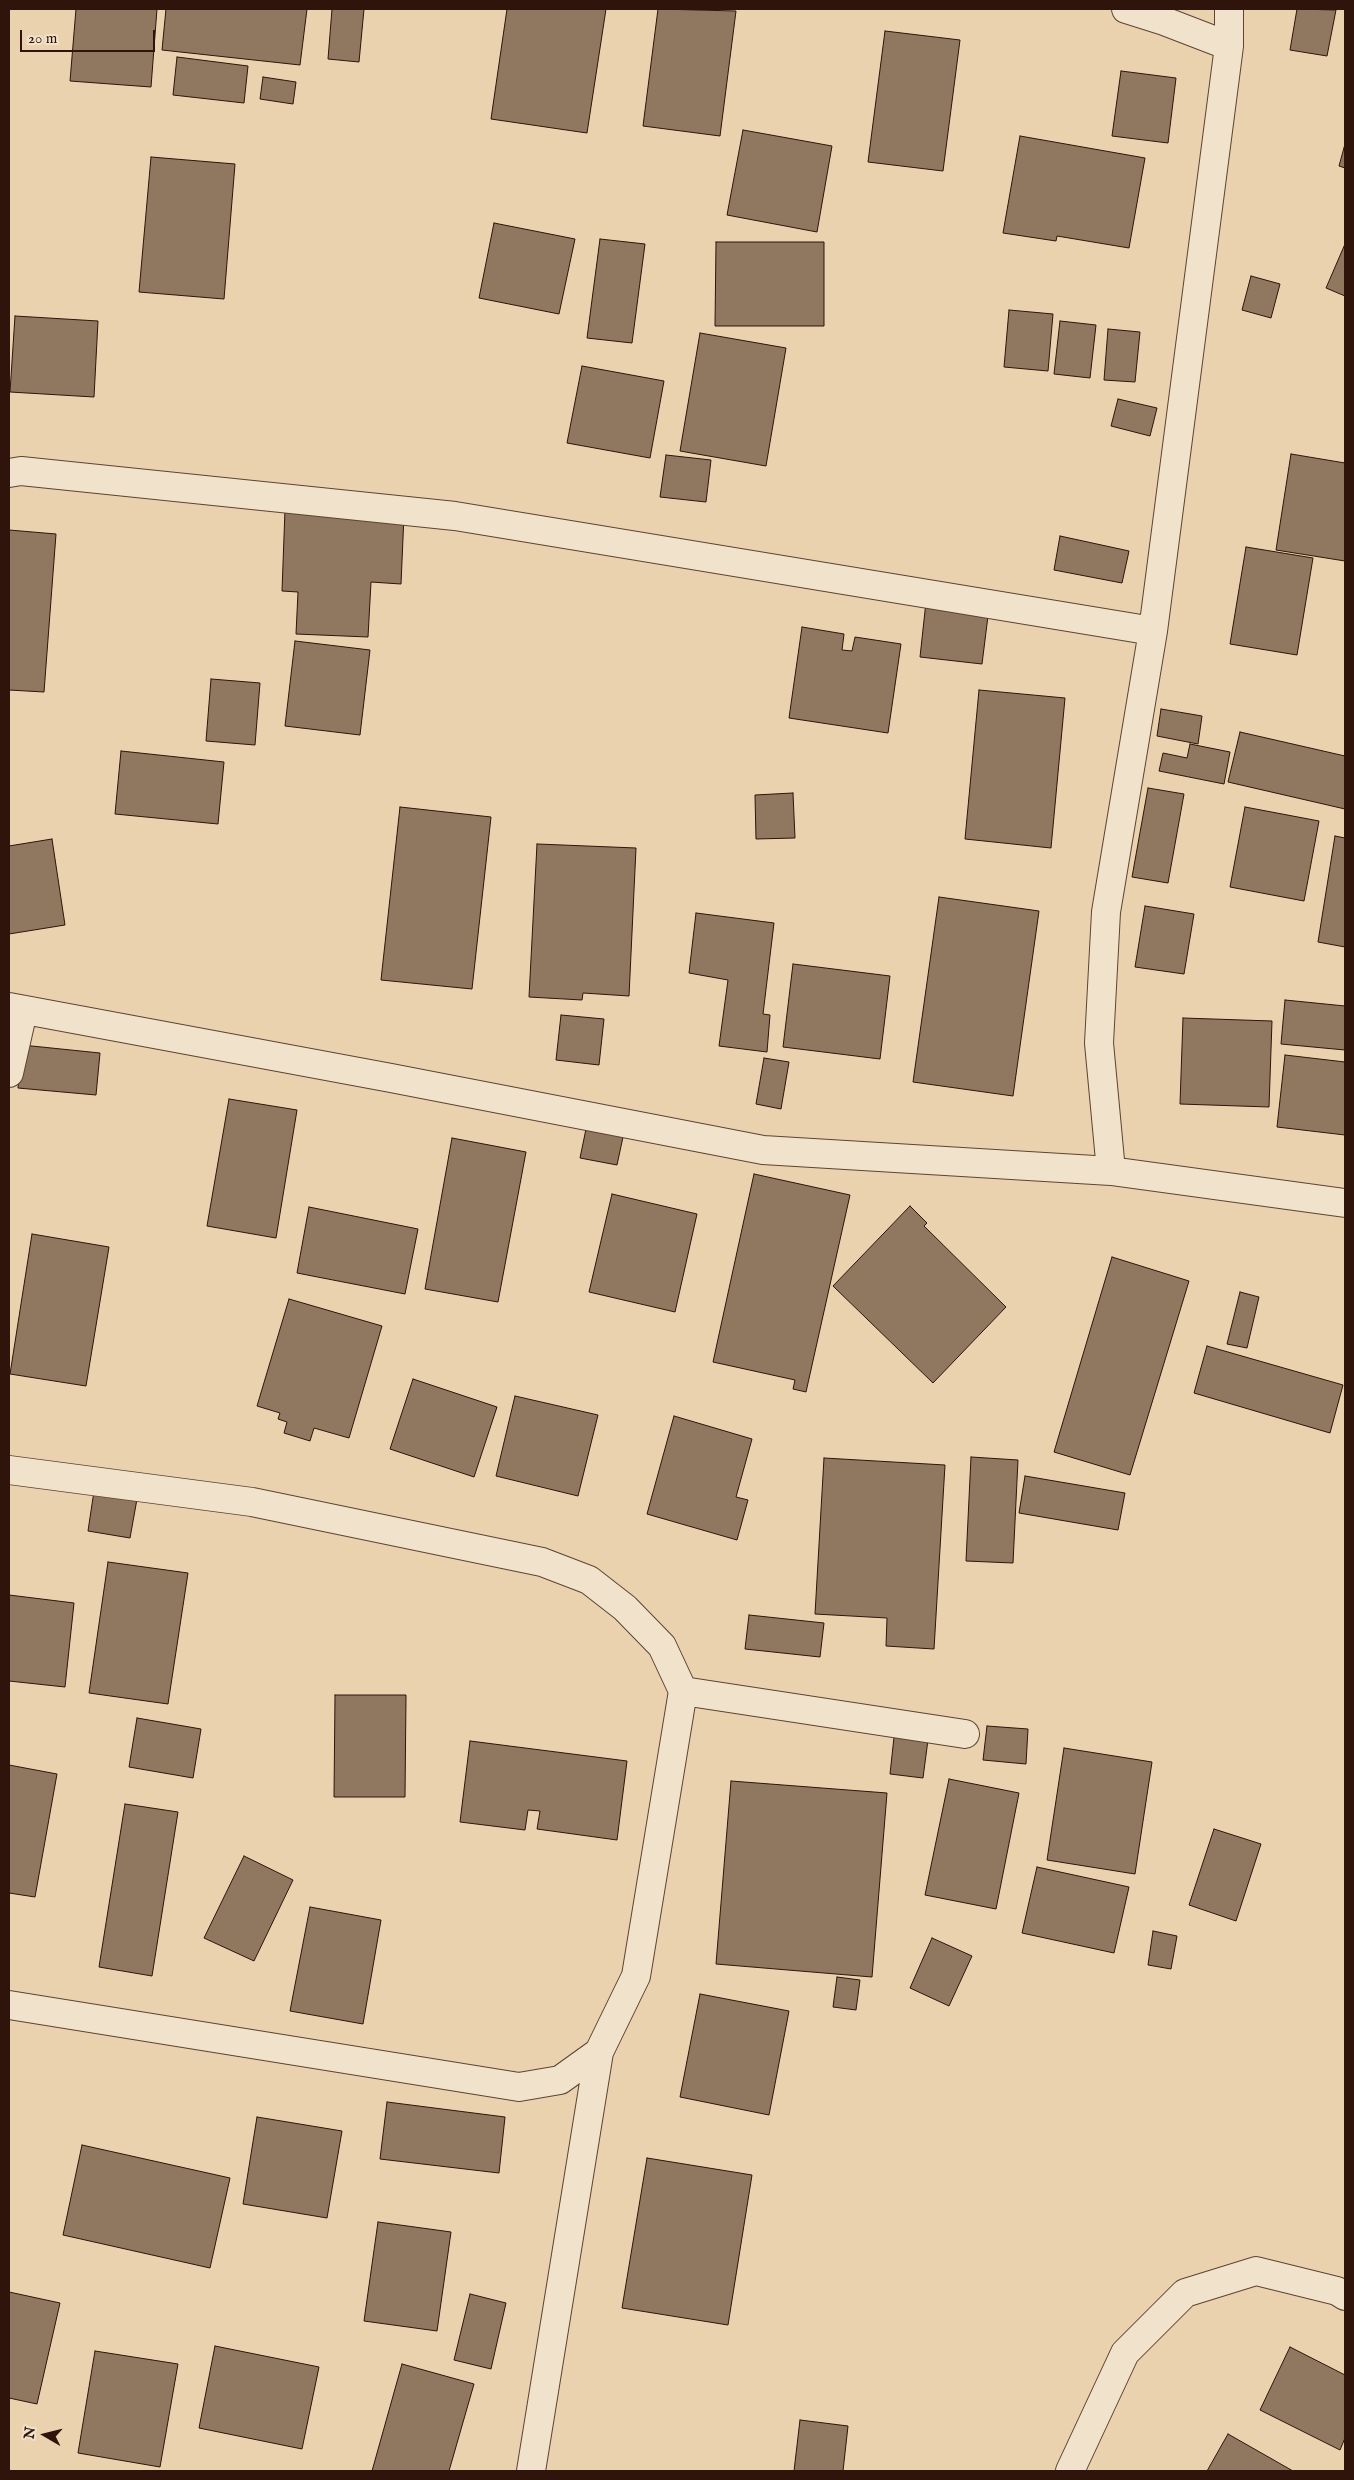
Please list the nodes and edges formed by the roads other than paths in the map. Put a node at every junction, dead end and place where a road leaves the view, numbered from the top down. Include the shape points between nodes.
1 (1126, 9) edge
2 (1229, 9) edge
3 (1230, 46) junction
4 (9, 473) edge
5 (1153, 630) junction
6 (16, 1009) edge
7 (9, 1073) edge
8 (1111, 1172) junction
9 (1345, 1202) edge
10 (9, 1470) edge
11 (683, 1691) junction
12 (964, 1734) dead end
13 (9, 2005) edge
14 (599, 2052) junction
15 (1345, 2296) edge
16 (531, 2471) edge
17 (1070, 2471) edge

1 - 3 street
2 - 3 street
3 - 5 street
4 - 5 street via 21,471 455,516
5 - 8 street via 1106,912 1098,1043
6 - 7 street
6 - 8 street via 763,1150
8 - 9 street
10 - 11 street via 252,1502 542,1562 590,1580 626,1608 662,1646
11 - 12 street
11 - 14 street via 636,1976
13 - 14 street via 519,2087 560,2080
14 - 16 street
15 - 17 street via 1256,2271 1185,2293 1125,2353

